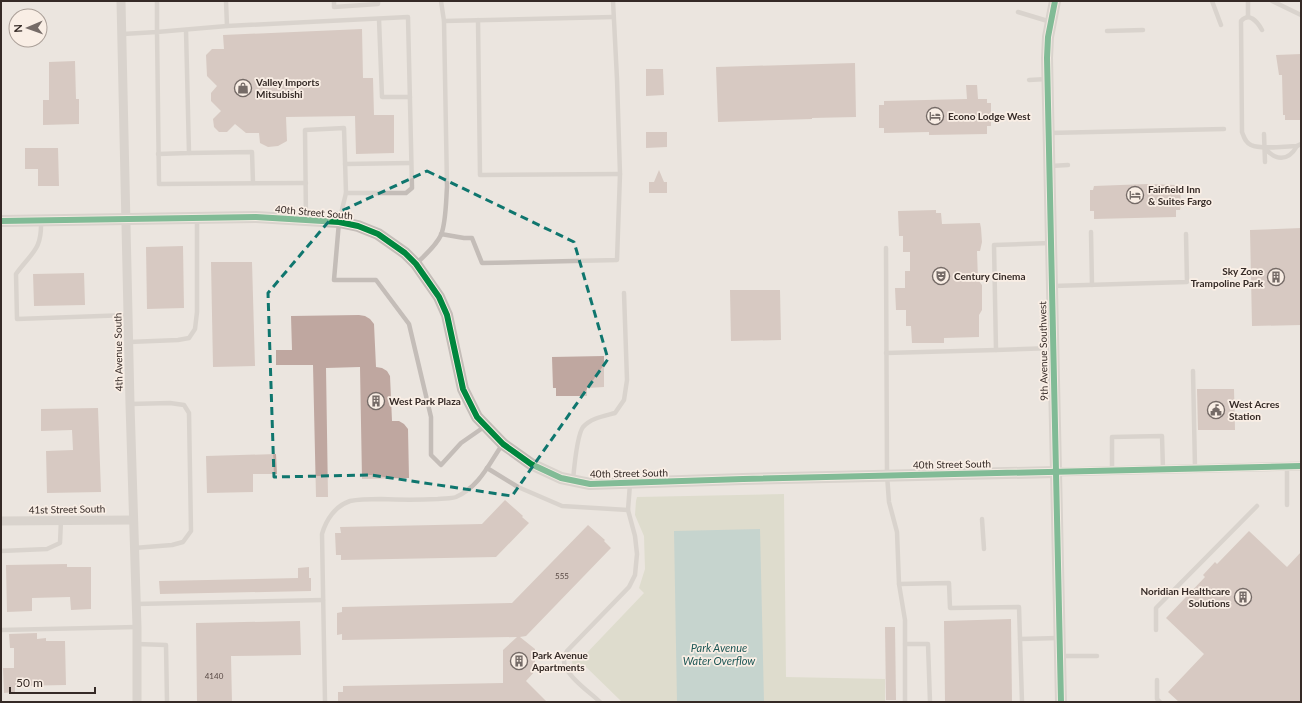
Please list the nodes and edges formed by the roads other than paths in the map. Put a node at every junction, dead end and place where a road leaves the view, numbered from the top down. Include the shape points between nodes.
1 (121, 1) edge
2 (157, 1) edge
3 (226, 1) edge
4 (334, 1) edge
5 (378, 1) edge
6 (441, 1) edge
7 (613, 1) edge
8 (1055, 1) edge
9 (1212, 1) edge
10 (1248, 1) edge
11 (1272, 1) edge
12 (1018, 12) dead end
13 (1301, 15) edge
14 (1248, 16) junction
15 (613, 17) junction
16 (378, 19) junction
17 (478, 20) junction
18 (444, 21) junction
19 (1051, 22) junction
20 (1221, 25) dead end
21 (226, 26) junction
22 (186, 30) junction
23 (1143, 30) dead end
24 (1262, 30) dead end
25 (1107, 31) dead end
26 (157, 32) junction
27 (123, 34) junction
28 (1047, 79) junction
29 (1029, 80) dead end
30 (410, 97) junction
31 (1224, 129) dead end
32 (1048, 133) junction
33 (1264, 134) dead end
34 (1299, 145) edge
35 (1264, 147) junction
36 (158, 154) junction
37 (190, 154) junction
38 (411, 162) junction
39 (1265, 162) dead end
40 (345, 164) junction
41 (1068, 165) dead end
42 (1049, 166) junction
43 (620, 174) junction
44 (252, 183) junction
45 (306, 183) junction
46 (346, 193) junction
47 (197, 218) junction
48 (127, 219) junction
49 (41, 220) junction
50 (306, 220) junction
51 (1, 221) edge
52 (339, 222) junction
53 (1091, 232) dead end
54 (441, 234) junction
55 (1186, 234) dead end
56 (1050, 243) junction
57 (886, 248) dead end
58 (416, 264) junction
59 (1092, 285) junction
60 (1051, 286) junction
61 (624, 293) dead end
62 (129, 315) junction
63 (129, 342) junction
64 (1052, 348) junction
65 (996, 350) junction
66 (886, 353) junction
67 (1193, 371) dead end
68 (130, 404) junction
69 (485, 426) junction
70 (503, 444) junction
71 (1301, 466) edge
72 (1287, 467) junction
73 (487, 468) junction
74 (1195, 468) junction
75 (1164, 469) junction
76 (1112, 470) junction
77 (1056, 472) junction
78 (887, 476) junction
79 (573, 481) junction
80 (630, 484) junction
81 (1287, 505) dead end
82 (1257, 506) dead end
83 (628, 510) junction
84 (982, 519) dead end
85 (62, 520) junction
86 (133, 520) junction
87 (1, 521) edge
88 (134, 548) junction
89 (984, 549) dead end
90 (1, 551) edge
91 (900, 584) junction
92 (323, 600) junction
93 (135, 604) junction
94 (137, 627) junction
95 (1, 630) edge
96 (1156, 630) dead end
97 (1060, 638) junction
98 (1020, 639) junction
99 (137, 644) junction
100 (905, 644) junction
101 (1060, 656) junction
102 (1097, 656) dead end
103 (1157, 680) dead end
104 (137, 702) edge
105 (167, 702) edge
106 (325, 702) edge
107 (600, 702) edge
108 (905, 702) edge
109 (930, 702) edge
110 (1022, 702) edge
111 (1061, 702) edge
112 (1160, 702) edge

1 - 27 street, 4th Avenue South
2 - 26 lane
3 - 21 lane
4 - 5 lane via 334,7 378,4
6 - 18 lane
7 - 15 lane
8 - 19 street, 9th Avenue Southwest
9 - 20 lane
10 - 14 lane
11 - 13 lane
12 - 19 lane
14 - 24 lane via 1254,19
14 - 35 lane via 1241,21 1240,27 1242,132 1244,139 1251,145
15 - 17 lane
15 - 43 lane
16 - 21 lane
16 - 30 lane via 382,97
16 - 30 lane via 408,17
17 - 18 lane
17 - 43 lane via 480,174
18 - 54 lane via 447,187
19 - 28 street, 9th Avenue Southwest
21 - 22 lane
22 - 26 lane
22 - 37 lane
23 - 25 lane
26 - 27 lane
26 - 36 lane
27 - 48 street, 4th Avenue South
28 - 29 lane
28 - 32 street, 9th Avenue Southwest
30 - 38 lane
31 - 32 lane
32 - 42 street, 9th Avenue Southwest
33 - 35 lane
34 - 35 lane
34 - 35 lane via 1288,156 1282,158 1275,158
35 - 39 lane
36 - 37 lane
36 - 44 lane via 158,184
37 - 44 lane via 252,152
38 - 40 lane
38 - 46 lane via 412,188 406,193
40 - 45 lane via 344,128 305,130
40 - 46 lane
41 - 42 lane
42 - 56 street, 9th Avenue Southwest
43 - 54 lane via 617,260 482,263 472,238
44 - 45 lane
45 - 50 lane
46 - 52 lane
47 - 48 street, 40th Street South
47 - 50 street, 40th Street South via 256,217
47 - 63 lane via 195,329 189,338
48 - 49 street, 40th Street South
48 - 62 street, 4th Avenue South
49 - 51 street, 40th Street South
49 - 62 lane via 39,244 16,274 17,319
50 - 52 street, 40th Street South
52 - 58 street, 40th Street South via 378,234
52 - 69 lane via 334,280 376,280 409,324 431,417 432,455 442,465 461,442
53 - 59 lane
54 - 58 lane via 434,246
55 - 59 lane via 1188,282
56 - 60 street, 9th Avenue Southwest
56 - 65 lane via 994,245
57 - 66 lane
58 - 69 street, 40th Street South via 439,297 447,315 463,389 477,417
59 - 60 lane
60 - 64 street, 9th Avenue Southwest
61 - 79 lane via 627,380 624,400 615,414 598,417 583,428
62 - 63 street, 4th Avenue South
63 - 68 street, 4th Avenue South
64 - 65 lane
64 - 77 street, 9th Avenue Southwest
65 - 66 lane
66 - 78 lane
67 - 74 lane
68 - 86 street, 4th Avenue South
68 - 88 lane via 184,405 189,413 191,531 183,542
69 - 70 street, 40th Street South
70 - 73 lane
70 - 79 street, 40th Street South via 531,464
71 - 72 street, 40th Street South
72 - 74 street, 40th Street South
72 - 81 lane
73 - 83 lane via 518,487 562,506
73 - 92 lane via 478,482 455,497 429,500 365,499 350,502 330,515 322,534
74 - 75 street, 40th Street South
75 - 76 street, 40th Street South
75 - 76 lane via 1162,436 1155,436 1112,437
76 - 77 street, 40th Street South
77 - 78 street, 40th Street South
77 - 97 street, 9th Avenue Southwest
78 - 80 street, 40th Street South
78 - 91 lane via 889,502 897,532
79 - 80 street, 40th Street South via 590,484
80 - 83 lane
82 - 96 lane via 1156,608
83 - 107 lane via 637,554 635,575 629,587 571,646 564,660 566,668 574,678
84 - 89 lane
85 - 86 street, 41st Street South
85 - 87 street, 41st Street South
85 - 90 lane via 60,543 47,549
86 - 88 street, 4th Avenue South
88 - 93 street, 4th Avenue South
91 - 98 lane via 949,583 950,608 1020,607
91 - 100 lane
92 - 93 lane
92 - 106 lane
93 - 94 street, 4th Avenue South
94 - 95 lane
94 - 99 street, 4th Avenue South
97 - 98 lane
97 - 101 street, 9th Avenue Southwest
98 - 110 lane
99 - 104 street, 4th Avenue South
99 - 105 lane via 166,645
100 - 108 lane
100 - 109 lane via 928,644
101 - 102 lane
101 - 111 street, 9th Avenue Southwest
103 - 112 lane via 1157,699

